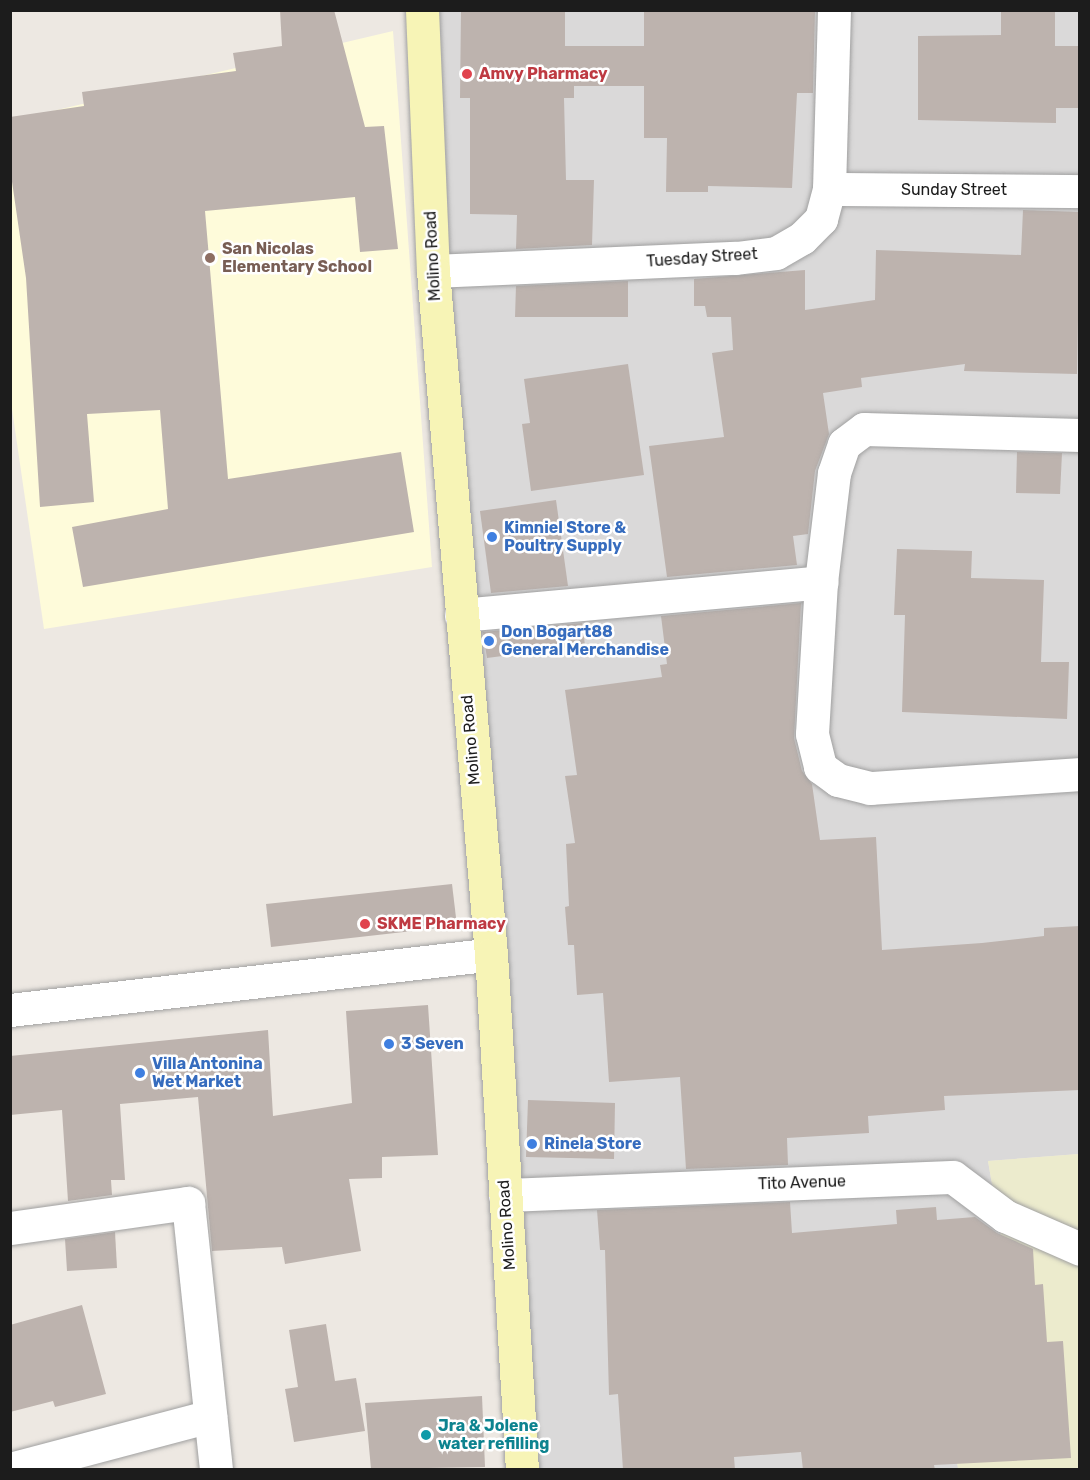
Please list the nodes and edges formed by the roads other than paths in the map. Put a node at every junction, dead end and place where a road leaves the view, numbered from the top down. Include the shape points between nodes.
1 (422, 10) edge
2 (834, 10) edge
3 (829, 189) junction
4 (1080, 191) edge
5 (433, 271) junction
6 (1080, 435) edge
7 (821, 582) junction
8 (461, 615) junction
9 (1080, 774) edge
10 (491, 954) junction
11 (10, 1010) edge
12 (505, 1195) junction
13 (10, 1228) edge
14 (1080, 1248) edge
15 (210, 1416) junction
16 (10, 1469) edge
17 (216, 1470) edge
18 (522, 1470) edge

1 - 5 main road, Molino Road
2 - 3 street, Tuesday Street
3 - 4 street, Sunday Street
3 - 5 street, Tuesday Street via 821,219 802,238 776,253
5 - 8 main road, Molino Road
6 - 7 street via 864,429 854,434 844,444 834,473
7 - 8 street
7 - 9 street via 812,734 820,767 838,780 870,788
8 - 10 main road, Molino Road
10 - 11 street
10 - 12 main road, Molino Road
12 - 14 street, Tito Avenue via 953,1178 1005,1216
12 - 18 main road, Molino Road
13 - 15 street via 188,1203
15 - 16 street
15 - 17 street

